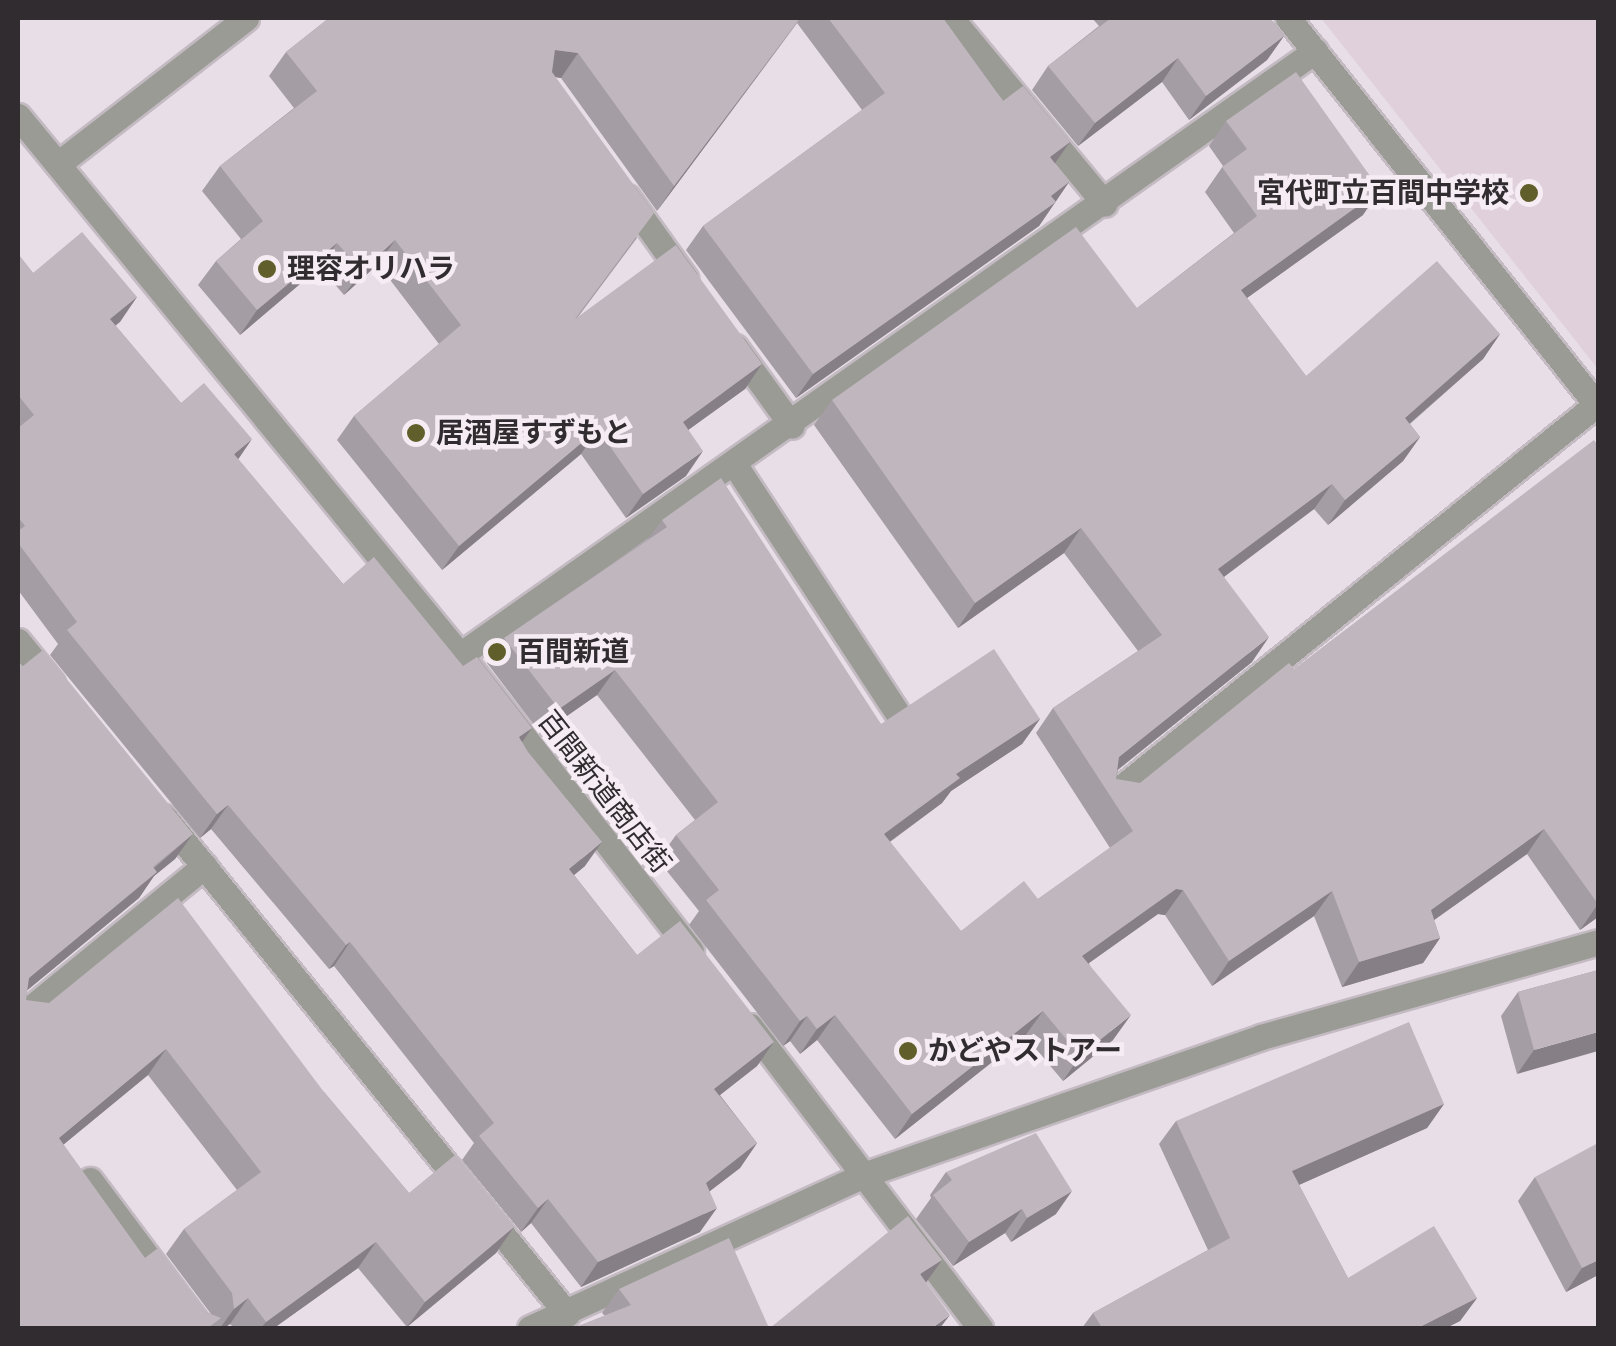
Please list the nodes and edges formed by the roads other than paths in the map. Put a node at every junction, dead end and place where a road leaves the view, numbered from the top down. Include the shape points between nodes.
1 (246, 18) edge
2 (951, 18) edge
3 (1288, 18) edge
4 (1315, 52) junction
5 (18, 116) edge
6 (58, 164) junction
7 (606, 168) edge
8 (1105, 204) junction
9 (699, 297) edge
10 (722, 329) edge
11 (1598, 406) edge
12 (792, 426) junction
13 (735, 465) junction
14 (18, 641) edge
15 (460, 655) junction
16 (67, 701) edge
17 (896, 711) edge
18 (142, 791) edge
19 (1112, 795) edge
20 (204, 866) junction
21 (1598, 942) edge
22 (706, 970) edge
23 (730, 1001) edge
24 (21, 1016) edge
25 (866, 1174) junction
26 (90, 1180) edge
27 (567, 1314) junction
28 (202, 1328) edge
29 (530, 1328) edge
30 (980, 1328) edge

1 - 6 street
2 - 8 street
3 - 4 street
4 - 8 street
4 - 11 street
5 - 6 street, 百間新道商店街
6 - 15 street, 百間新道商店街
7 - 9 street
8 - 12 street
10 - 12 street
11 - 19 street
12 - 13 street
13 - 15 street
13 - 17 street
14 - 16 street
15 - 22 street, 百間新道商店街
18 - 20 street
20 - 24 street
20 - 27 street
21 - 25 street via 1261,1037
23 - 25 street
25 - 27 street
25 - 30 street
26 - 28 street
27 - 29 street

